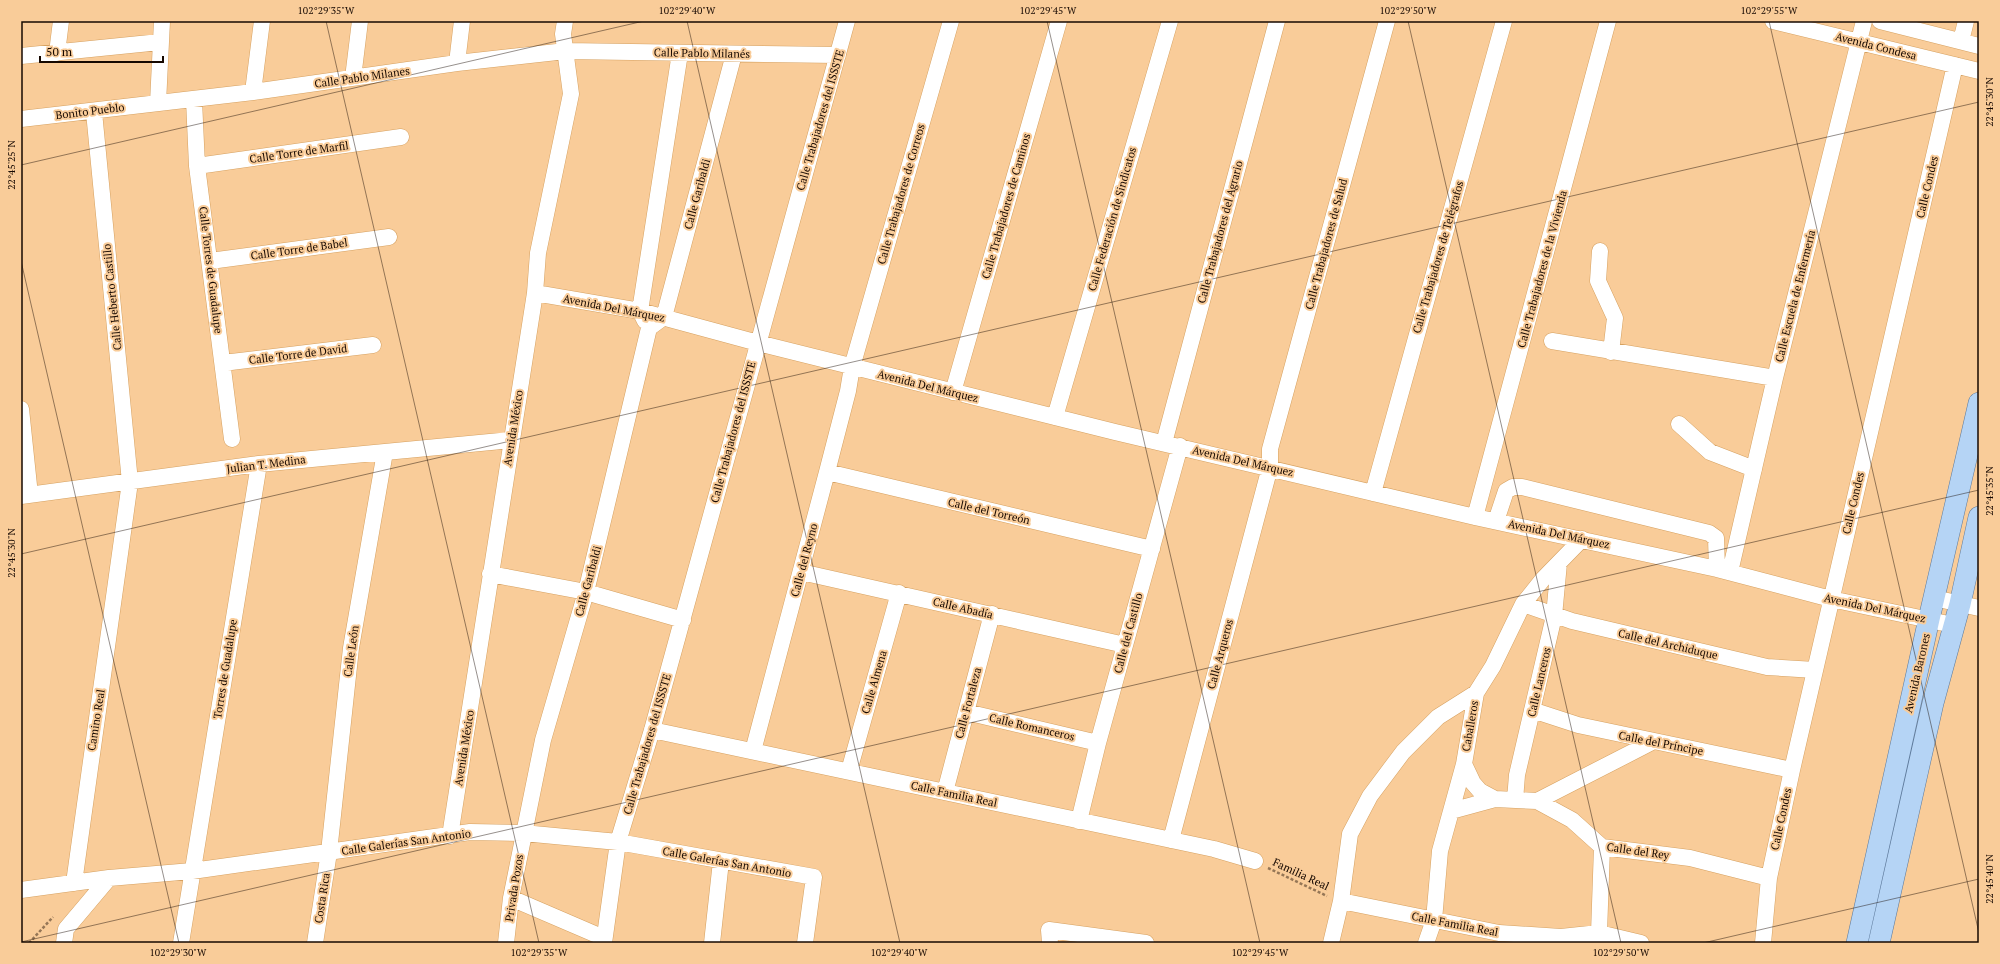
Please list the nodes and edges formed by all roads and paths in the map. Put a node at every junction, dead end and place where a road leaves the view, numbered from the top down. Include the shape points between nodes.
1 (61, 21) edge
2 (162, 21) edge
3 (262, 21) edge
4 (360, 21) edge
5 (462, 21) edge
6 (565, 21) edge
7 (847, 21) edge
8 (951, 21) edge
9 (1059, 21) edge
10 (1170, 21) edge
11 (1277, 21) edge
12 (1387, 21) edge
13 (1504, 21) edge
14 (1608, 21) edge
15 (1773, 21) edge
16 (1864, 21) edge
17 (1880, 21) edge
18 (1966, 21) edge
19 (1961, 41) junction
20 (160, 42) junction
21 (1858, 42) junction
22 (1979, 46) edge
23 (566, 51) junction
24 (57, 52) junction
25 (680, 53) junction
26 (734, 54) junction
27 (838, 55) junction
28 (21, 56) edge
29 (456, 63) junction
30 (1955, 65) junction
31 (1979, 71) edge
32 (353, 78) junction
33 (253, 92) junction
34 (194, 100) junction
35 (158, 103) junction
36 (94, 112) junction
37 (21, 119) edge
38 (401, 137) dead end
39 (197, 166) junction
40 (389, 237) dead end
41 (1600, 252) dead end
42 (210, 261) junction
43 (535, 293) junction
44 (640, 311) junction
45 (664, 317) junction
46 (649, 328) junction
47 (1552, 341) dead end
48 (758, 344) junction
49 (373, 345) dead end
50 (1611, 352) junction
51 (223, 363) junction
52 (852, 366) junction
53 (1775, 378) junction
54 (953, 392) junction
55 (1979, 403) edge
56 (21, 409) edge
57 (1055, 417) junction
58 (1679, 424) dead end
59 (232, 439) dead end
60 (511, 440) junction
61 (1164, 443) junction
62 (1180, 446) junction
63 (385, 452) junction
64 (259, 464) junction
65 (1270, 467) junction
66 (1754, 469) junction
67 (827, 472) junction
68 (130, 482) junction
69 (1373, 493) junction
70 (25, 496) edge
71 (1475, 517) junction
72 (1979, 517) edge
73 (1496, 521) junction
74 (1582, 539) junction
75 (1152, 549) junction
76 (1559, 563) junction
77 (1723, 570) junction
78 (801, 572) junction
79 (490, 574) junction
80 (586, 592) junction
81 (899, 593) junction
82 (1934, 598) junction
83 (1831, 599) junction
84 (1523, 604) junction
85 (1969, 606) edge
86 (992, 614) junction
87 (1554, 616) junction
88 (1929, 619) junction
89 (683, 620) junction
90 (1953, 625) junction
91 (1125, 645) junction
92 (1815, 670) junction
93 (1476, 693) junction
94 (1532, 710) junction
95 (966, 712) junction
96 (652, 730) junction
97 (1652, 742) junction
98 (1098, 743) junction
99 (752, 751) junction
100 (1464, 764) junction
101 (1792, 770) junction
102 (849, 771) junction
103 (945, 792) junction
104 (1495, 799) junction
105 (1514, 800) junction
106 (1537, 801) junction
107 (1451, 811) junction
108 (1079, 821) junction
109 (523, 833) junction
110 (450, 836) junction
111 (1171, 840) junction
112 (618, 842) junction
113 (1602, 847) junction
114 (329, 852) junction
115 (721, 861) junction
116 (1255, 861) joint
117 (192, 872) junction
118 (109, 878) junction
119 (1769, 878) junction
120 (74, 883) junction
121 (21, 890) edge
122 (511, 898) junction
123 (1341, 901) junction
124 (54, 916) dead end
125 (1434, 920) junction
126 (1049, 936) edge
127 (1594, 938) edge
128 (604, 940) edge
129 (29, 943) edge
130 (64, 943) edge
131 (181, 943) edge
132 (314, 943) edge
133 (506, 943) edge
134 (712, 943) edge
135 (805, 943) edge
136 (1146, 943) edge
137 (1331, 943) edge
138 (1426, 943) edge
139 (1641, 943) edge
140 (1763, 943) edge
141 (1857, 943) edge
142 (1879, 943) edge

1 - 24 street
2 - 20 street
3 - 33 street
4 - 32 street
5 - 29 street
6 - 23 street, Avenida México via 563,34
7 - 27 street, Calle Trabajadores del ISSSTE
8 - 52 street, Calle Trabajadores de Correos
9 - 54 street, Calle Trabajadores de Caminos
10 - 57 street, Calle Federación de Sindicatos
11 - 61 street, Calle Trabajadores del Agrario
12 - 65 street, Calle Trabajadores de Salud via 1270,449
13 - 69 street, Calle Trabajadores de Telégrafos
14 - 71 street, Calle Trabajadores de la Vivienda
15 - 21 street, Avenida Condesa
16 - 21 street, Calle Escuela de Enfermería
17 - 19 street
18 - 19 street
19 - 22 street
20 - 24 street
20 - 35 street
21 - 30 street, Avenida Condesa
21 - 53 street, Calle Escuela de Enfermería
23 - 25 street, Calle Pablo Milanés
23 - 29 street, Calle Pablo Milanes
23 - 43 street, Avenida México via 570,94 538,253
24 - 28 street
25 - 26 street, Calle Pablo Milanés
25 - 44 street
26 - 27 street, Calle Pablo Milanés
26 - 45 street, Calle Garibaldi
27 - 48 street, Calle Trabajadores del ISSSTE
29 - 32 street, Calle Pablo Milanes
30 - 31 street, Avenida Condesa
30 - 83 street, Calle Condes
32 - 33 street, Calle Pablo Milanes
33 - 34 street, Calle Pablo Milanes
34 - 35 street, Calle Pablo Milanes
34 - 39 street, Calle Torres de Guadalupe
35 - 36 street, Bonito Pueblo
36 - 37 street, Bonito Pueblo
36 - 68 street, Calle Heberto Castillo
38 - 39 street, Calle Torre de Marfil
39 - 42 street, Calle Torres de Guadalupe
40 - 42 street, Calle Torre de Babel
41 - 50 street via 1598,281 1615,318
42 - 51 street, Calle Torres de Guadalupe
43 - 44 street, Avenida Del Márquez
43 - 60 street, Avenida México
44 - 45 street, Avenida Del Márquez
44 - 46 street
45 - 46 street
45 - 48 street, Avenida Del Márquez
46 - 80 street, Calle Garibaldi
47 - 50 street
48 - 52 street, Avenida Del Márquez
48 - 89 street, Calle Trabajadores del ISSSTE
49 - 51 street, Calle Torre de David
50 - 53 street
51 - 59 street, Calle Torres de Guadalupe
52 - 54 street, Avenida Del Márquez
52 - 67 street, Calle del Reyno
53 - 66 street, Calle Escuela de Enfermería
54 - 57 street, Avenida Del Márquez
55 - 82 main road, Avenida Barones
56 - 70 street
57 - 61 street, Avenida Del Márquez
58 - 66 street via 1710,452
60 - 63 street, Julian T. Medina
60 - 79 street, Avenida México
61 - 62 street, Avenida Del Márquez
62 - 65 street, Avenida Del Márquez
62 - 75 street, Calle del Castillo
63 - 64 street, Julian T. Medina
63 - 114 street, Calle León via 351,648
64 - 68 street, Julian T. Medina
64 - 117 street, Torres de Guadalupe
65 - 69 street, Avenida Del Márquez
65 - 111 street, Calle Arqueros
66 - 77 street, Calle Escuela de Enfermería
67 - 75 street, Calle del Torreón
67 - 78 street, Calle del Reyno
68 - 70 street, Julian T. Medina
68 - 120 street, Camino Real
69 - 71 street, Avenida Del Márquez
71 - 73 street, Avenida Del Márquez
72 - 85 main road, Avenida Barones
73 - 74 street, Avenida Del Márquez
73 - 77 street via 1506,490 1522,487 1709,533 1716,538
74 - 76 street, Caballeros
74 - 77 street, Avenida Del Márquez
75 - 91 street, Calle del Castillo
76 - 84 street, Caballeros
76 - 87 street, Calle Lanceros
77 - 83 street, Avenida Del Márquez
78 - 81 street, Calle Abadía
78 - 99 street, Calle del Reyno
79 - 80 street
79 - 110 street, Avenida México
80 - 89 street
80 - 109 street, Calle Garibaldi via 543,740
81 - 86 street, Calle Abadía
81 - 102 street, Calle Almena
82 - 85 street, Avenida Del Márquez
82 - 88 main road, Avenida Barones
83 - 88 street, Avenida Del Márquez
83 - 92 street, Calle Condes
84 - 87 street, Calle del Archiduque
84 - 93 street, Caballeros via 1493,666
85 - 90 main road, Avenida Barones
86 - 91 street, Calle Abadía
86 - 95 street, Calle Fortaleza
87 - 92 street, Calle del Archiduque via 1767,668
87 - 94 street, Calle Lanceros
88 - 90 street, Avenida Del Márquez
88 - 141 main road, Avenida Barones
89 - 96 street, Calle Trabajadores del ISSSTE
90 - 142 main road, Avenida Barones via 1933,702
91 - 98 street, Calle del Castillo
92 - 101 street, Calle Condes
93 - 100 street, Caballeros
93 - 123 street via 1438,717 1402,752 1370,796 1350,834
94 - 97 street, Calle del Príncipe via 1578,725
94 - 105 street, Calle Lanceros
95 - 98 street, Calle Romanceros
95 - 103 street, Calle Fortaleza
96 - 99 street, Calle Familia Real
96 - 112 street, Calle Trabajadores del ISSSTE
97 - 101 street, Calle del Príncipe
97 - 106 street
98 - 108 street, Calle del Castillo
99 - 102 street, Calle Familia Real
100 - 104 street, Calle del Rey via 1472,783
100 - 107 street, Caballeros
101 - 119 street, Calle Condes
102 - 103 street, Calle Familia Real
103 - 108 street, Calle Familia Real
104 - 105 street, Calle del Rey
104 - 107 street
105 - 106 street, Calle del Rey
106 - 113 street, Calle del Rey via 1572,820
107 - 125 street, Caballeros via 1440,851
108 - 111 street, Calle Familia Real
109 - 110 street, Calle Galerías San Antonio via 470,832
109 - 112 street, Calle Galerías San Antonio
109 - 122 street, Privada Pozos
110 - 114 street, Calle Galerías San Antonio
111 - 116 street, Calle Familia Real
112 - 115 street, Calle Galerías San Antonio
112 - 128 street, Calle Trabajadores del ISSSTE
113 - 119 street, Calle del Rey via 1690,858
113 - 127 street
114 - 117 street, Calle Galerías San Antonio
114 - 132 street, Costa Rica
115 - 134 street
115 - 135 street, Calle Galerías San Antonio via 814,877
116 - 123 path, Familia Real via 1312,890
117 - 118 street, Calle Galerías San Antonio
117 - 131 street, Torres de Guadalupe
118 - 120 street, Calle Galerías San Antonio
118 - 130 street via 69,924
119 - 140 street, Calle Condes
120 - 121 street, Calle Galerías San Antonio
122 - 128 street
122 - 133 street, Privada Pozos
123 - 125 street, Calle Familia Real
123 - 137 street
124 - 129 path
125 - 127 street, Calle Familia Real via 1499,933
125 - 138 street, Caballeros
126 - 136 street
127 - 139 street, Calle Familia Real

